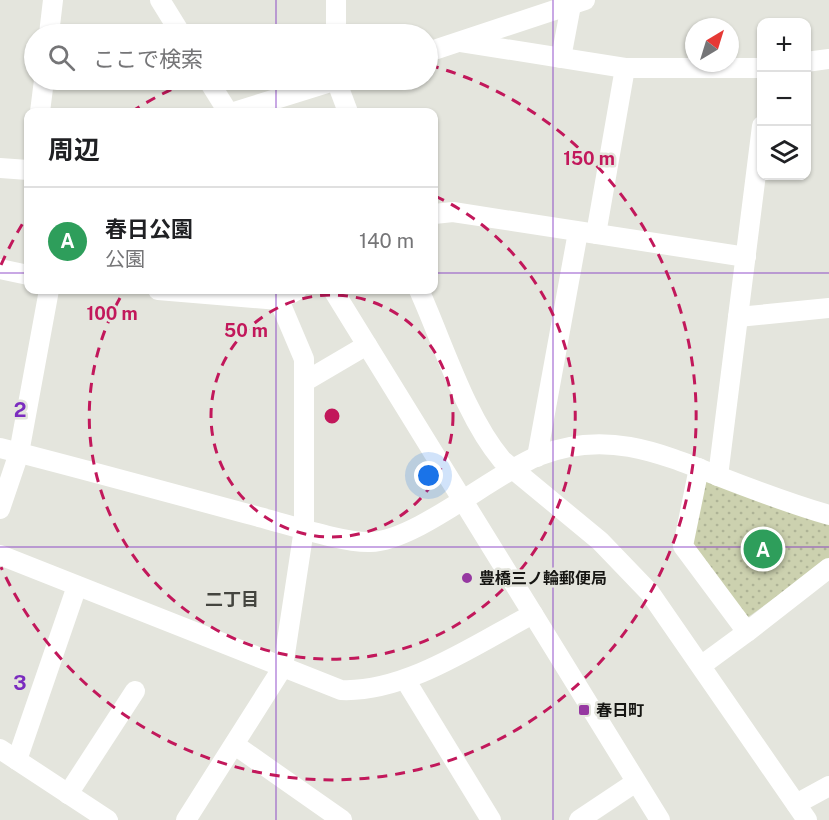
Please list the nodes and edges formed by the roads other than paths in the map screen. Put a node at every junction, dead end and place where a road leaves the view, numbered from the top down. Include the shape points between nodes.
1 (53, 0) edge
2 (160, 0) edge
3 (336, 0) edge
4 (576, 1) edge
5 (50, 24) edge
6 (175, 24) edge
7 (336, 24) edge
8 (462, 42) junction
9 (438, 49) edge
10 (561, 58) junction
11 (829, 59) edge
12 (811, 61) edge
13 (625, 68) junction
14 (757, 68) edge
15 (43, 90) edge
16 (214, 90) edge
17 (304, 90) edge
18 (335, 90) edge
19 (340, 90) edge
20 (40, 108) edge
21 (226, 108) edge
22 (247, 108) edge
23 (333, 108) edge
24 (346, 108) edge
25 (757, 167) edge
26 (0, 168) edge
27 (24, 170) edge
28 (438, 214) edge
29 (587, 233) junction
30 (746, 257) junction
31 (0, 269) edge
32 (24, 274) edge
33 (48, 294) edge
34 (206, 294) edge
35 (290, 294) edge
36 (335, 294) edge
37 (421, 294) edge
38 (279, 300) junction
39 (829, 308) edge
40 (738, 316) junction
41 (367, 345) junction
42 (304, 382) junction
43 (10, 451) edge
44 (537, 457) junction
45 (699, 468) junction
46 (514, 470) junction
47 (718, 476) junction
48 (461, 500) junction
49 (0, 509) edge
50 (829, 515) edge
51 (304, 529) junction
52 (0, 555) edge
53 (829, 568) edge
54 (77, 586) junction
55 (533, 614) junction
56 (747, 632) junction
57 (702, 665) junction
58 (283, 667) junction
59 (406, 681) junction
60 (135, 691) dead end
61 (235, 745) junction
62 (0, 749) edge
63 (17, 760) junction
64 (636, 782) junction
65 (829, 786) edge
66 (68, 794) junction
67 (802, 812) edge
68 (108, 820) edge
69 (186, 820) edge
70 (342, 820) edge
71 (491, 820) edge
72 (579, 820) edge
73 (660, 820) edge

1 - 5 street
2 - 6 street
3 - 7 street
4 - 8 street
4 - 10 street
8 - 9 street
8 - 10 street
10 - 13 street
11 - 12 street
13 - 14 street
13 - 29 street
15 - 20 street
16 - 21 street
17 - 22 street
18 - 23 street
19 - 24 street
25 - 30 street
26 - 27 street
28 - 29 street via 453,212
29 - 30 street
29 - 44 street
30 - 40 street
31 - 32 street
33 - 43 street
34 - 38 street
35 - 38 street
36 - 41 street
37 - 46 street via 474,418 492,448
38 - 42 street via 304,358
39 - 40 street
40 - 47 street
41 - 42 street
41 - 48 street
42 - 51 street
43 - 49 street
43 - 51 street
44 - 45 street via 567,447 616,444 641,447
44 - 46 street
45 - 47 street
45 - 56 street via 683,546
46 - 48 street
46 - 57 street via 565,510 633,574
47 - 50 street
48 - 51 street via 395,538 373,542
48 - 55 street
51 - 58 street
52 - 54 street
53 - 56 street
54 - 58 street
54 - 63 street
55 - 59 street
55 - 64 street
56 - 57 street
57 - 67 street
58 - 59 street via 341,690 375,689
58 - 61 street
59 - 71 street
60 - 66 street
61 - 69 street
61 - 70 street
62 - 63 street
63 - 66 street
64 - 72 street
64 - 73 street
65 - 67 street
66 - 68 street

